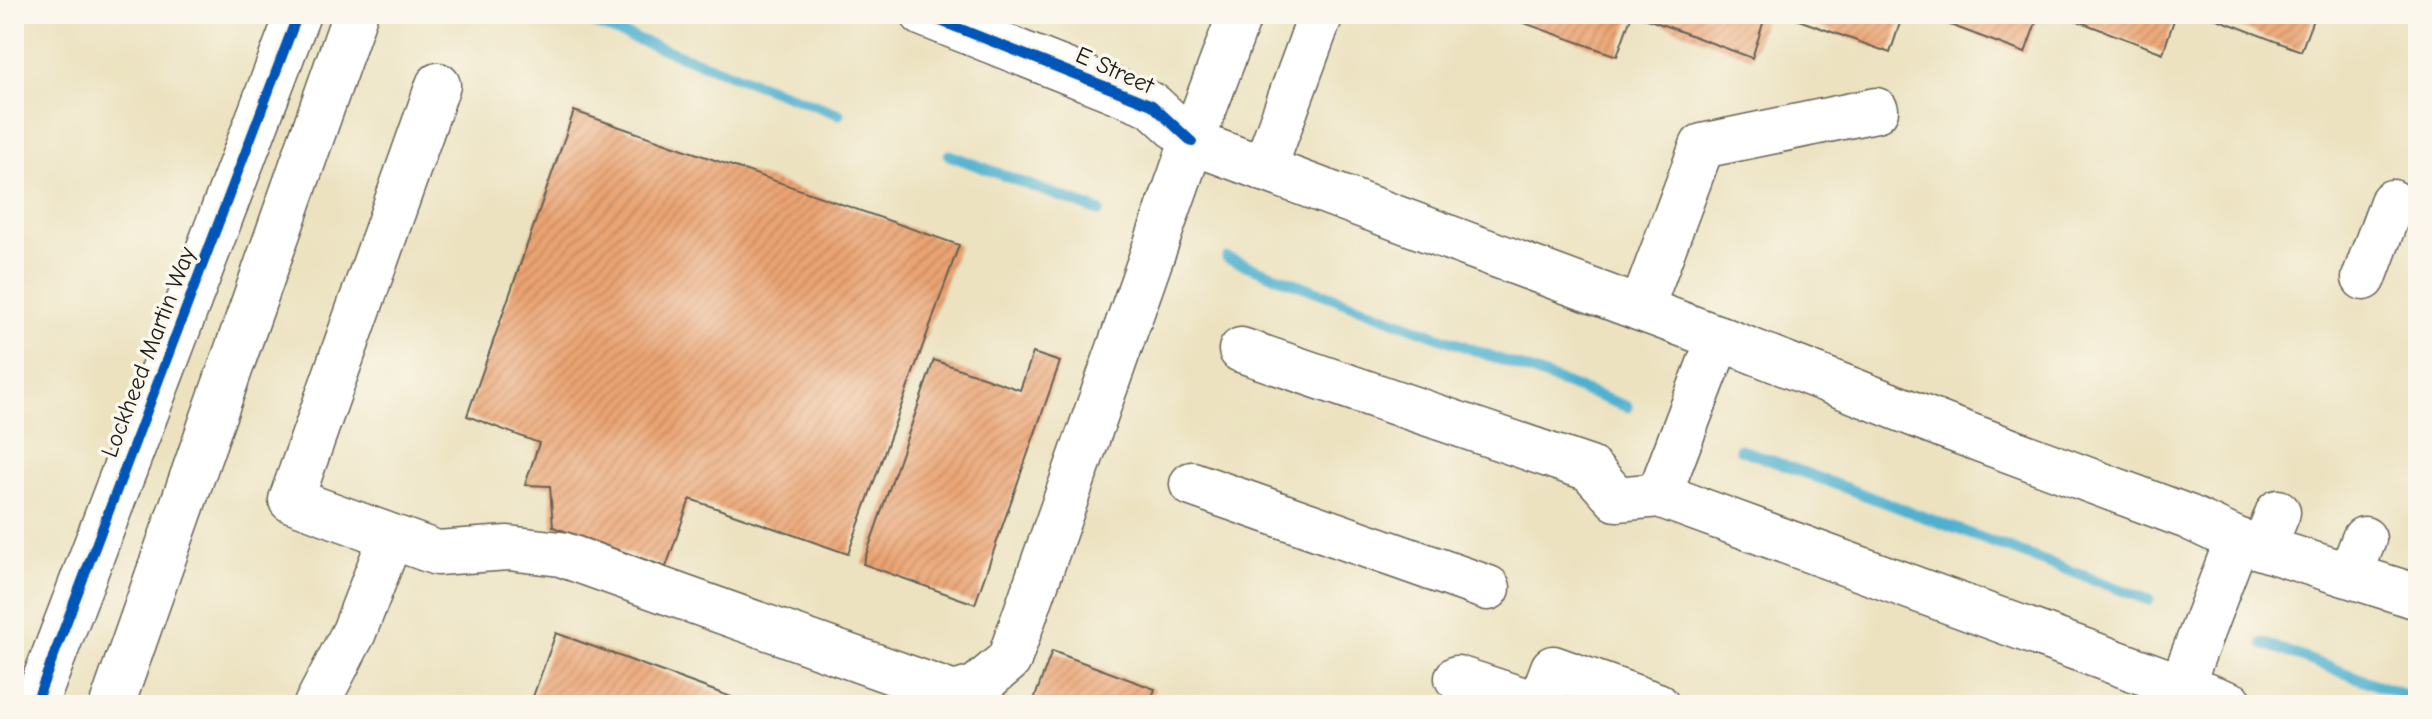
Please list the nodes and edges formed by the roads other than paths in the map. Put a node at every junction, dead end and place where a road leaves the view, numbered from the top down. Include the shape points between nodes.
1 (298, 14) edge
2 (355, 14) edge
3 (923, 14) edge
4 (1240, 14) edge
5 (1321, 14) edge
6 (438, 85) dead end
7 (1876, 110) dead end
8 (1192, 142) junction
9 (1264, 169) junction
10 (2392, 202) dead end
11 (2364, 278) dead end
12 (1641, 309) junction
13 (1719, 338) junction
14 (1241, 350) dead end
15 (1192, 484) dead end
16 (1659, 495) junction
17 (2260, 533) junction
18 (391, 537) junction
19 (1488, 588) dead end
20 (2418, 597) edge
21 (1457, 678) dead end
22 (2181, 687) junction
23 (35, 705) edge
24 (112, 705) edge
25 (316, 705) edge
26 (1539, 705) edge
27 (1657, 705) edge
28 (2232, 705) edge

1 - 23 street, Lockheed Martin Way
2 - 24 street
3 - 8 street, E Street via 1152,105
4 - 8 street
5 - 9 street
6 - 18 street via 291,500
7 - 12 street via 1702,146
8 - 9 street
8 - 18 street via 1009,660 977,687 954,694 561,554 508,548 437,553
9 - 12 street
10 - 11 street
12 - 13 street
13 - 16 street
13 - 17 street via 1781,349 1873,379 2194,499
14 - 16 street via 1590,469 1617,499
15 - 19 street
16 - 22 street
17 - 20 street via 2357,557
17 - 22 street
18 - 25 street via 354,632
21 - 26 street
22 - 28 street
26 - 27 street via 1553,668

